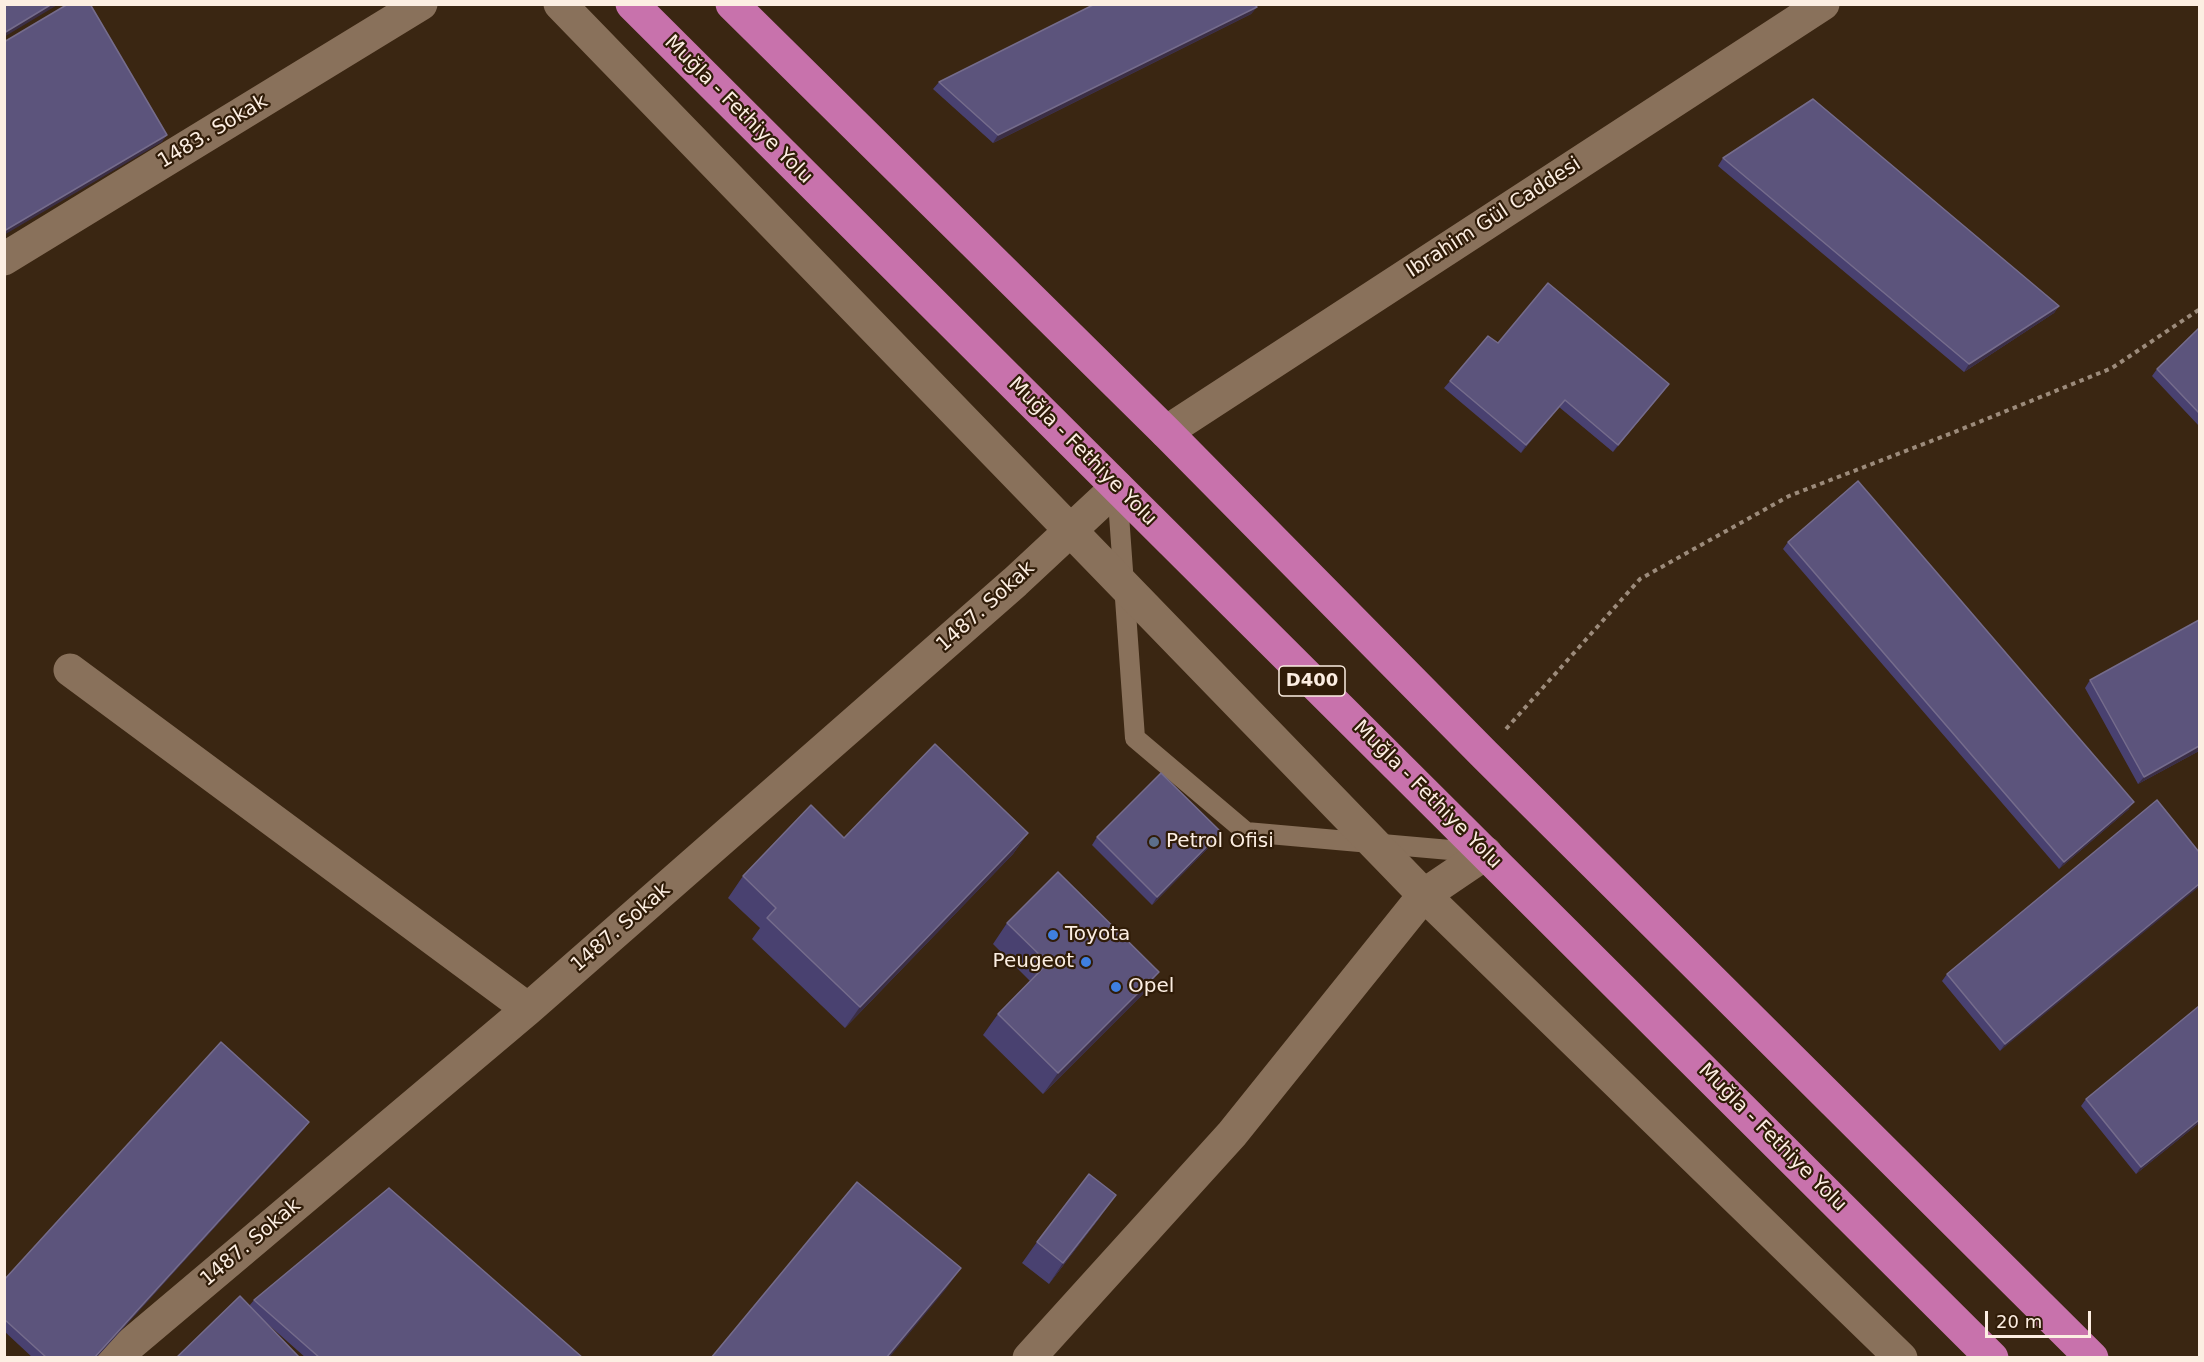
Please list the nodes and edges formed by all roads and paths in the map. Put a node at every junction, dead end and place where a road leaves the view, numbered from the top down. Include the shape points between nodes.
1 (421, 4) edge
2 (560, 4) edge
3 (632, 4) edge
4 (732, 4) edge
5 (1823, 4) edge
6 (4, 259) edge
7 (2199, 309) edge
8 (1166, 432) junction
9 (1117, 487) junction
10 (1070, 530) junction
11 (1124, 586) junction
12 (70, 670) dead end
13 (1484, 754) junction
14 (1373, 843) junction
15 (1486, 853) junction
16 (1424, 895) junction
17 (528, 1009) junction
18 (114, 1358) edge
19 (1029, 1358) edge
20 (1900, 1358) edge
21 (1992, 1358) edge
22 (2092, 1358) edge

1 - 6 street, 1483. Sokak
2 - 10 street
3 - 9 highway, Muğla - Fethiye Yolu / D400
4 - 8 highway
5 - 8 street, Ibrahim Gül Caddesi
7 - 13 path via 2112,368 1789,496 1640,579
8 - 13 highway
9 - 10 street, 1487. Sokak
9 - 11 lane
9 - 15 highway, Muğla - Fethiye Yolu / D400
10 - 11 street
10 - 17 street, 1487. Sokak
11 - 14 street
11 - 14 lane via 1135,738 1246,832
12 - 17 street
13 - 22 highway
14 - 15 lane
14 - 16 street
15 - 16 street
15 - 21 highway, Muğla - Fethiye Yolu / D400
16 - 19 street via 1232,1134
16 - 20 street
17 - 18 street, 1487. Sokak

